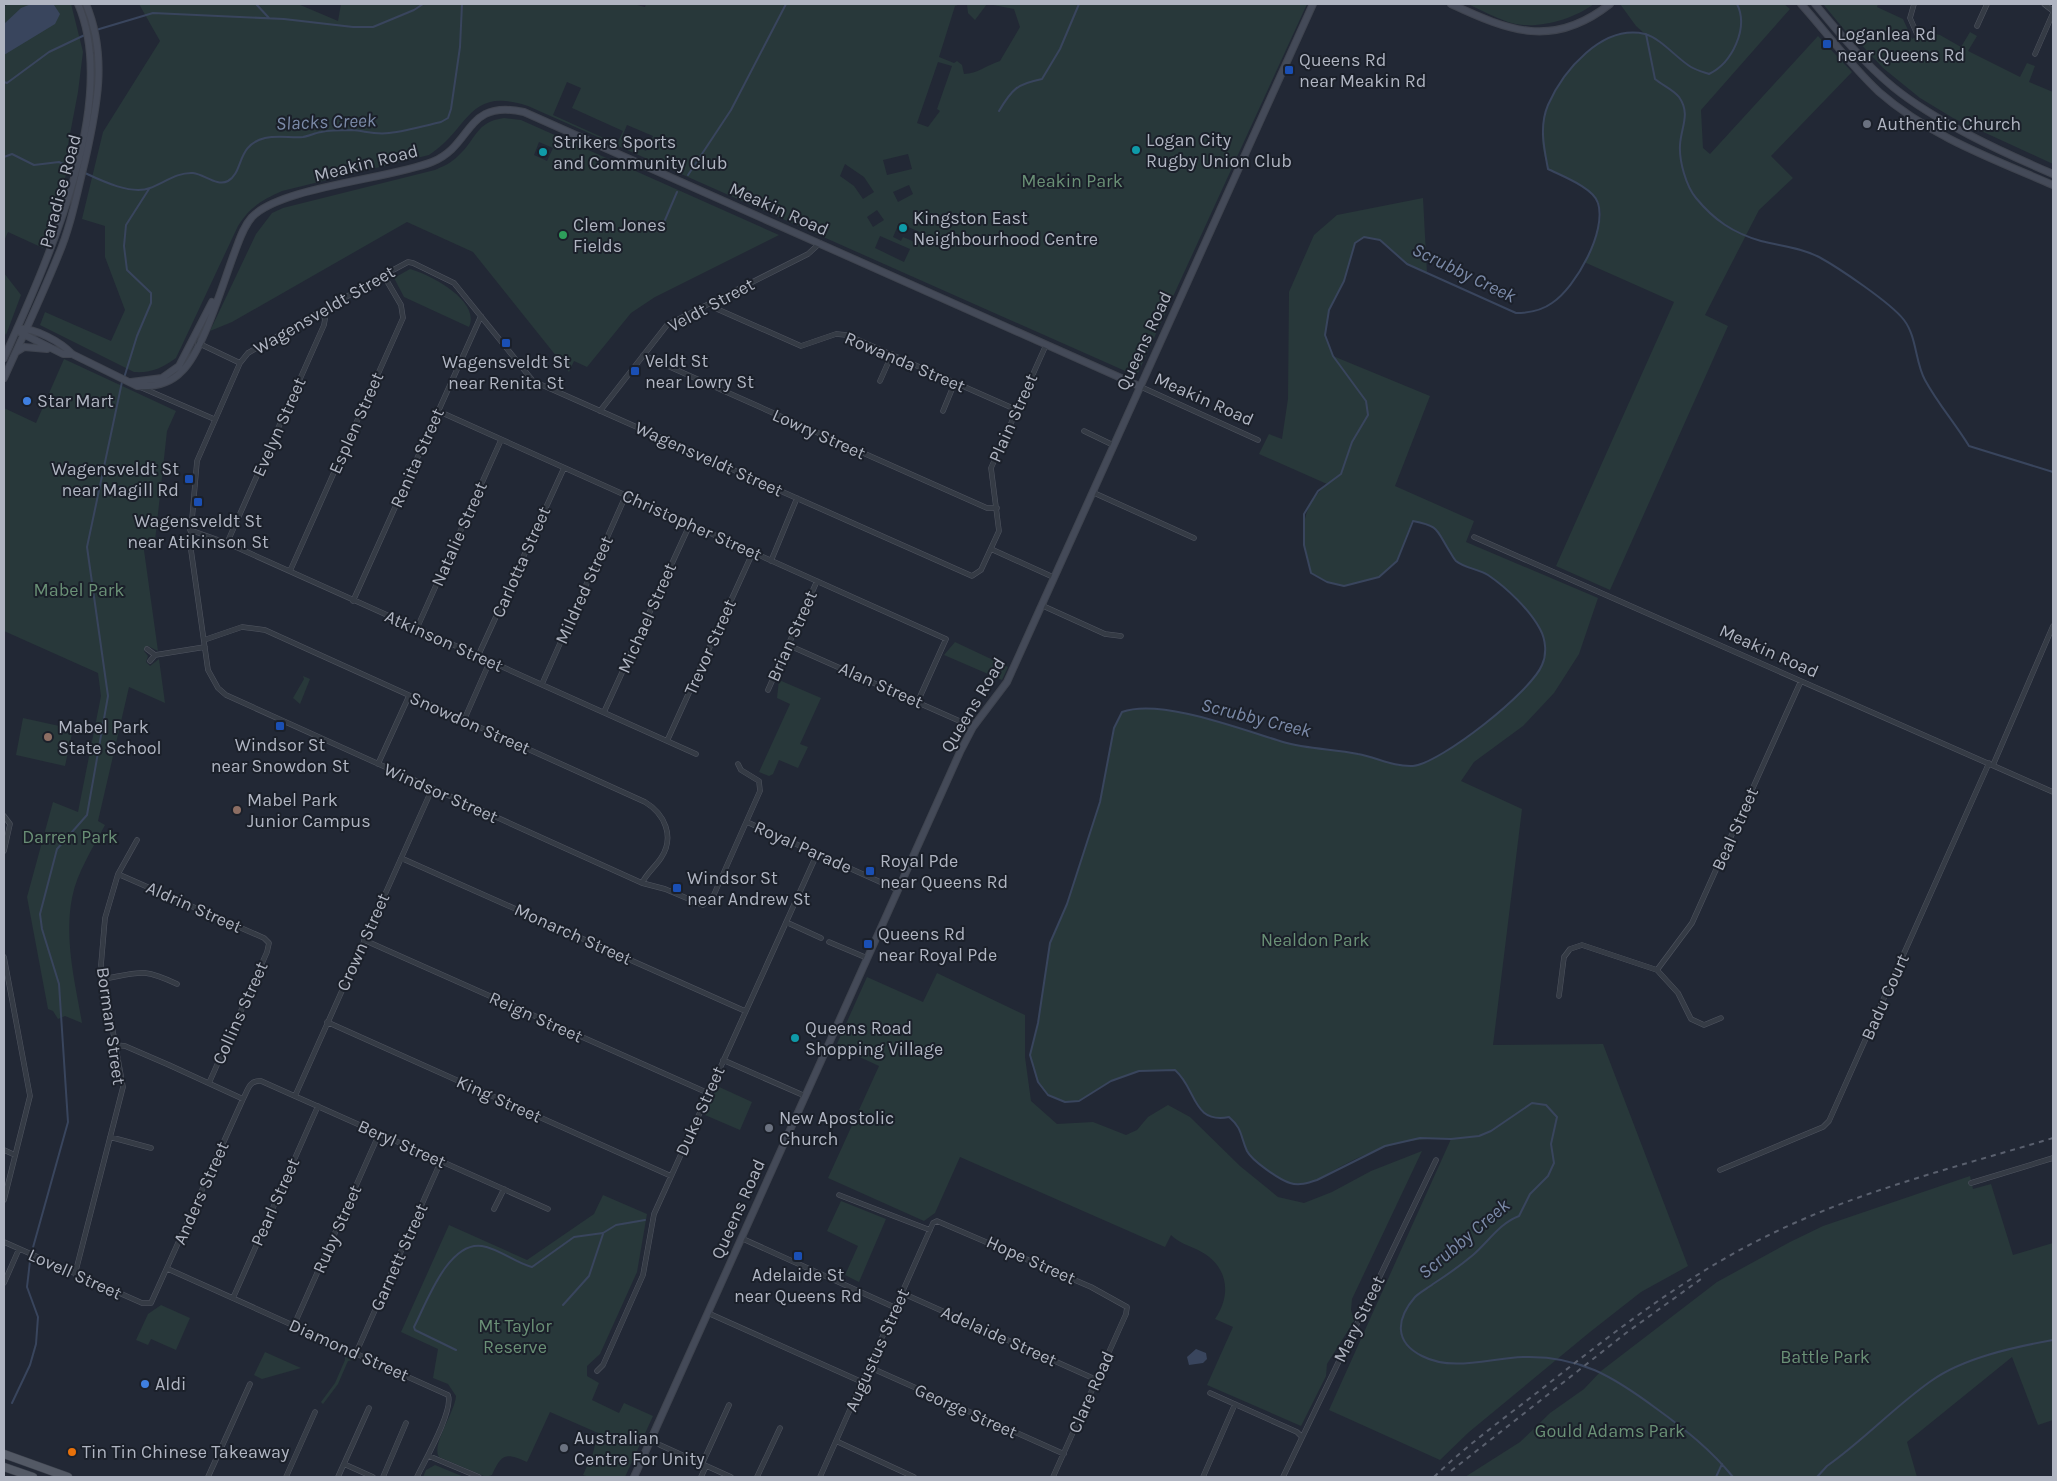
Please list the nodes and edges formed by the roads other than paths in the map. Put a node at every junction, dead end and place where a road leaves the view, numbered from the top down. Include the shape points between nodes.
1 (78, 4) edge
2 (1313, 4) edge
3 (1450, 4) edge
4 (1610, 4) edge
5 (1801, 4) edge
6 (1815, 4) edge
7 (1914, 4) edge
8 (1987, 4) edge
9 (2044, 4) edge
10 (87, 7) edge
11 (2053, 12) edge
12 (1977, 26) dead end
13 (1917, 34) dead end
14 (93, 45) junction
15 (2035, 54) dead end
16 (2053, 174) edge
17 (2053, 185) edge
18 (820, 243) junction
19 (384, 276) junction
20 (713, 302) junction
21 (322, 311) junction
22 (481, 316) junction
23 (17, 328) junction
24 (26, 328) junction
25 (23, 336) junction
26 (196, 342) junction
27 (1046, 345) junction
28 (53, 350) junction
29 (15, 353) junction
30 (72, 354) junction
31 (892, 354) junction
32 (643, 355) junction
33 (4, 358) edge
34 (240, 362) junction
35 (4, 378) edge
36 (880, 381) dead end
37 (130, 382) junction
38 (955, 382) junction
39 (137, 386) junction
40 (1139, 386) junction
41 (1017, 410) junction
42 (438, 411) junction
43 (600, 411) junction
44 (943, 411) dead end
45 (214, 419) junction
46 (1084, 431) dead end
47 (501, 440) junction
48 (1258, 440) dead end
49 (1113, 445) junction
50 (564, 468) junction
51 (1092, 492) junction
52 (626, 495) junction
53 (797, 498) junction
54 (997, 508) junction
55 (690, 524) junction
56 (190, 530) junction
57 (1474, 536) dead end
58 (1194, 538) dead end
59 (227, 543) junction
60 (990, 550) junction
61 (753, 552) junction
62 (771, 561) junction
63 (290, 571) junction
64 (974, 576) joint
65 (1054, 577) junction
66 (817, 581) junction
67 (353, 601) junction
68 (1041, 605) junction
69 (2053, 626) edge
70 (417, 628) junction
71 (1120, 636) dead end
72 (204, 640) junction
73 (788, 645) junction
74 (205, 648) junction
75 (147, 649) dead end
76 (155, 655) junction
77 (478, 656) junction
78 (150, 661) dead end
79 (490, 661) junction
80 (1801, 681) junction
81 (542, 684) junction
82 (768, 690) dead end
83 (409, 696) junction
84 (918, 701) junction
85 (604, 712) junction
86 (464, 720) junction
87 (973, 727) junction
88 (667, 741) junction
89 (696, 754) dead end
90 (378, 764) junction
91 (738, 764) dead end
92 (1991, 764) junction
93 (432, 789) junction
94 (2053, 792) edge
95 (4, 816) edge
96 (747, 822) junction
97 (137, 840) dead end
98 (4, 851) edge
99 (816, 854) junction
100 (401, 858) junction
101 (118, 874) junction
102 (642, 883) junction
103 (898, 890) junction
104 (786, 922) junction
105 (820, 938) dead end
106 (364, 940) junction
107 (829, 942) dead end
108 (269, 943) joint
109 (4, 957) edge
110 (867, 958) junction
111 (1657, 970) junction
112 (104, 979) junction
113 (177, 984) dead end
114 (1559, 996) dead end
115 (745, 1011) junction
116 (1721, 1018) dead end
117 (328, 1022) junction
118 (116, 1045) junction
119 (723, 1060) junction
120 (255, 1081) joint
121 (209, 1083) junction
122 (708, 1093) junction
123 (295, 1096) junction
124 (805, 1096) junction
125 (243, 1099) junction
126 (318, 1106) junction
127 (379, 1134) junction
128 (110, 1138) junction
129 (151, 1148) dead end
130 (4, 1150) edge
131 (15, 1155) junction
132 (2053, 1158) edge
133 (1436, 1160) dead end
134 (441, 1161) junction
135 (1720, 1170) dead end
136 (671, 1176) junction
137 (1971, 1183) dead end
138 (504, 1189) junction
139 (840, 1195) dead end
140 (4, 1200) edge
141 (548, 1209) dead end
142 (494, 1210) dead end
143 (933, 1223) joint
144 (930, 1230) junction
145 (741, 1238) junction
146 (4, 1242) edge
147 (19, 1249) junction
148 (168, 1269) junction
149 (76, 1274) junction
150 (4, 1283) edge
151 (902, 1293) junction
152 (233, 1298) junction
153 (147, 1304) joint
154 (1127, 1306) joint
155 (896, 1308) junction
156 (708, 1313) junction
157 (294, 1325) junction
158 (356, 1353) junction
159 (869, 1367) junction
160 (597, 1371) dead end
161 (1097, 1380) junction
162 (862, 1382) junction
163 (250, 1384) dead end
164 (1210, 1393) dead end
165 (1235, 1404) junction
166 (729, 1405) dead end
167 (370, 1408) dead end
168 (315, 1412) dead end
169 (406, 1423) dead end
170 (780, 1428) dead end
171 (1302, 1436) junction
172 (836, 1441) junction
173 (660, 1445) dead end
174 (4, 1454) edge
175 (1064, 1454) junction
176 (430, 1456) junction
177 (344, 1464) junction
178 (704, 1465) junction
179 (4, 1467) edge
180 (33, 1477) edge
181 (68, 1477) edge
182 (208, 1477) edge
183 (286, 1477) edge
184 (338, 1477) edge
185 (373, 1477) edge
186 (383, 1477) edge
187 (417, 1477) edge
188 (479, 1477) edge
189 (634, 1477) edge
190 (701, 1477) edge
191 (730, 1477) edge
192 (757, 1477) edge
193 (820, 1477) edge
194 (914, 1477) edge
195 (1053, 1477) edge
196 (1203, 1477) edge
197 (1283, 1477) edge

1 - 14 street, Paradise Road
2 - 40 street, Queens Road
3 - 4 street via 1497,24 1533,32 1568,27
5 - 17 street via 1860,74 1911,116 1965,146
6 - 16 street via 1874,69 1923,109
7 - 13 street via 1910,18
8 - 12 street
9 - 11 street
10 - 14 street, Paradise Road
11 - 15 street
14 - 23 street, Paradise Road via 91,98 72,179 53,245
14 - 24 street, Paradise Road via 99,85 97,106 80,181 58,256
18 - 20 street, Veldt Street via 808,254
18 - 26 street, Meakin Road via 524,112 507,108 484,114 472,123 451,150 429,162 291,197 259,210 245,226
18 - 27 street, Meakin Road
19 - 21 street, Wagensveldt Street
19 - 22 street, Wagensveldt Street via 413,263 450,280
19 - 63 street, Esplen Street via 401,305 402,318
20 - 31 street, Rowanda Street via 717,309 801,346 841,333
20 - 32 street, Veldt Street via 668,325
21 - 34 street, Wagensveldt Street via 248,354
21 - 59 street, Evelyn Street via 324,325
22 - 42 street, Renita Street
22 - 43 street, Wagensveldt Street via 533,381
23 - 24 street
23 - 25 street
23 - 33 street, Paradise Road
24 - 25 street, Paradise Road
24 - 30 street via 66,347
25 - 28 street
25 - 29 street, Paradise Road
26 - 34 street
26 - 37 street, Meakin Road via 169,375
26 - 39 street, Meakin Road via 187,366 172,379 154,386
27 - 40 street, Meakin Road
27 - 41 street, Plain Street
28 - 29 street via 28,347
28 - 30 street
29 - 35 street, Paradise Road
30 - 37 street
31 - 36 street
31 - 38 street, Rowanda Street
32 - 43 street, Veldt Street
32 - 54 street, Lowry Street via 987,508
34 - 45 street, Wagensveldt Street
37 - 39 street
38 - 41 street, Rowanda Street
38 - 44 street
39 - 45 street
40 - 48 street, Meakin Road
40 - 49 street, Queens Road
41 - 54 street, Plain Street via 991,468
42 - 47 street, Christopher Street
42 - 67 street, Renita Street
43 - 53 street, Wagensveldt Street
45 - 56 street, Wagensveldt Street via 197,460
46 - 49 street
47 - 50 street, Christopher Street
47 - 70 street, Natalie Street
49 - 51 street, Queens Road
50 - 52 street, Christopher Street
50 - 77 street, Carlotta Street
51 - 58 street
51 - 65 street, Queens Road
52 - 55 street, Christopher Street
52 - 81 street, Mildred Street
53 - 62 street
53 - 64 street, Wagensveldt Street
54 - 60 street, Plain Street via 999,531
55 - 61 street, Christopher Street
55 - 85 street, Michael Street
56 - 59 street, Atkinson Street
56 - 72 street, Wagensveldt Street
57 - 80 street, Meakin Road
59 - 63 street, Atkinson Street
60 - 64 street, Plain Street via 981,570
60 - 65 street
61 - 62 street, Christopher Street
61 - 88 street, Trevor Street
62 - 66 street, Christopher Street
63 - 67 street, Atkinson Street
65 - 68 street, Queens Road
66 - 73 street, Brian Street
66 - 84 street, Christopher Street via 946,639
67 - 70 street, Atkinson Street
68 - 71 street via 1105,634
68 - 87 street, Queens Road via 1007,682
69 - 92 street, Badu Court
70 - 77 street, Atkinson Street
72 - 74 street, Wagensveldt Street
72 - 83 street, Snowdon Street via 242,627 265,630
73 - 82 street, Brian Street
73 - 84 street, Alan Street
74 - 76 street
74 - 90 street, Windsor Street via 212,679 226,695
75 - 76 street
76 - 78 street
77 - 79 street, Atkinson Street
79 - 81 street, Atkinson Street
79 - 86 street
80 - 92 street, Meakin Road
80 - 111 street, Beal Street via 1692,923
81 - 85 street, Atkinson Street
83 - 86 street, Snowdon Street
83 - 90 street
84 - 87 street, Alan Street
85 - 88 street, Atkinson Street
86 - 102 street, Snowdon Street via 654,807 664,820 667,842
87 - 103 street, Queens Road
88 - 89 street, Atkinson Street
90 - 93 street, Windsor Street
91 - 96 street, Royal Parade via 761,785
92 - 94 street, Meakin Road
92 - 135 street, Badu Court via 1829,1121 1823,1127
93 - 100 street, Crown Street
93 - 102 street, Windsor Street
95 - 98 street via 10,824
96 - 99 street, Royal Parade
96 - 102 street, Windsor Street via 712,900 707,904 698,904
97 - 101 street, Borman Street
99 - 103 street, Royal Parade
99 - 104 street, Duke Street
100 - 106 street, Crown Street
100 - 115 street, Monarch Street
101 - 108 street, Aldrin Street
101 - 112 street, Borman Street via 105,918 101,966
103 - 110 street, Queens Road
104 - 105 street
104 - 115 street, Duke Street
106 - 117 street, Crown Street
106 - 122 street, Reign Street
107 - 110 street
108 - 121 street, Collins Street
109 - 131 street via 30,1096
110 - 124 street, Queens Road
111 - 114 street via 1582,945 1570,949 1564,957
111 - 116 street via 1678,993 1691,1019 1704,1025
112 - 113 street via 150,972
112 - 118 street, Borman Street
115 - 119 street, Duke Street
117 - 123 street, Crown Street
117 - 136 street, King Street
118 - 121 street
118 - 128 street, Borman Street via 123,1086
119 - 122 street, Duke Street
119 - 124 street
120 - 123 street, Beryl Street
120 - 125 street, Anders Street
121 - 125 street
122 - 136 street, Duke Street
123 - 126 street, Beryl Street
124 - 145 street, Queens Road
125 - 148 street, Anders Street
126 - 127 street, Beryl Street
126 - 152 street, Pearl Street
127 - 134 street, Beryl Street
127 - 157 street, Ruby Street
128 - 129 street
128 - 149 street, Borman Street
130 - 131 street
131 - 140 street
132 - 137 street
133 - 171 street, Mary Street
134 - 138 street, Beryl Street
134 - 158 street, Garnett Street
136 - 160 street, Duke Street via 652,1222 643,1275 603,1365
138 - 141 street, Beryl Street
138 - 142 street
139 - 144 street
143 - 144 street, Augustus Street
143 - 154 street, Hope Street via 942,1221
144 - 151 street, Augustus Street
145 - 155 street
145 - 156 street, Queens Road
146 - 147 street, Lovell Street
147 - 149 street, Lovell Street
147 - 150 street
148 - 152 street, Diamond Street
148 - 153 street, Anders Street via 155,1298
149 - 153 street, Lovell Street
151 - 155 street, Augustus Street
151 - 161 street, Adelaide Street
152 - 157 street, Diamond Street
154 - 161 street, Clare Road
155 - 159 street, Augustus Street
156 - 162 street
156 - 189 street, Queens Road
157 - 158 street, Diamond Street
158 - 176 street, Diamond Street via 448,1395 449,1405 432,1443
159 - 162 street, Augustus Street
159 - 175 street, George Street
161 - 175 street, Clare Road
162 - 172 street, Augustus Street
163 - 182 street
164 - 165 street
165 - 171 street
165 - 196 street
166 - 178 street
167 - 177 street
168 - 183 street
169 - 186 street
170 - 192 street
171 - 197 street, Mary Street
172 - 193 street, Augustus Street
172 - 194 street
173 - 178 street
174 - 181 main road
175 - 195 street, Clare Road
176 - 187 street, Diamond Street
176 - 188 street
177 - 184 street
177 - 185 street
178 - 190 street
178 - 191 street
179 - 180 main road

